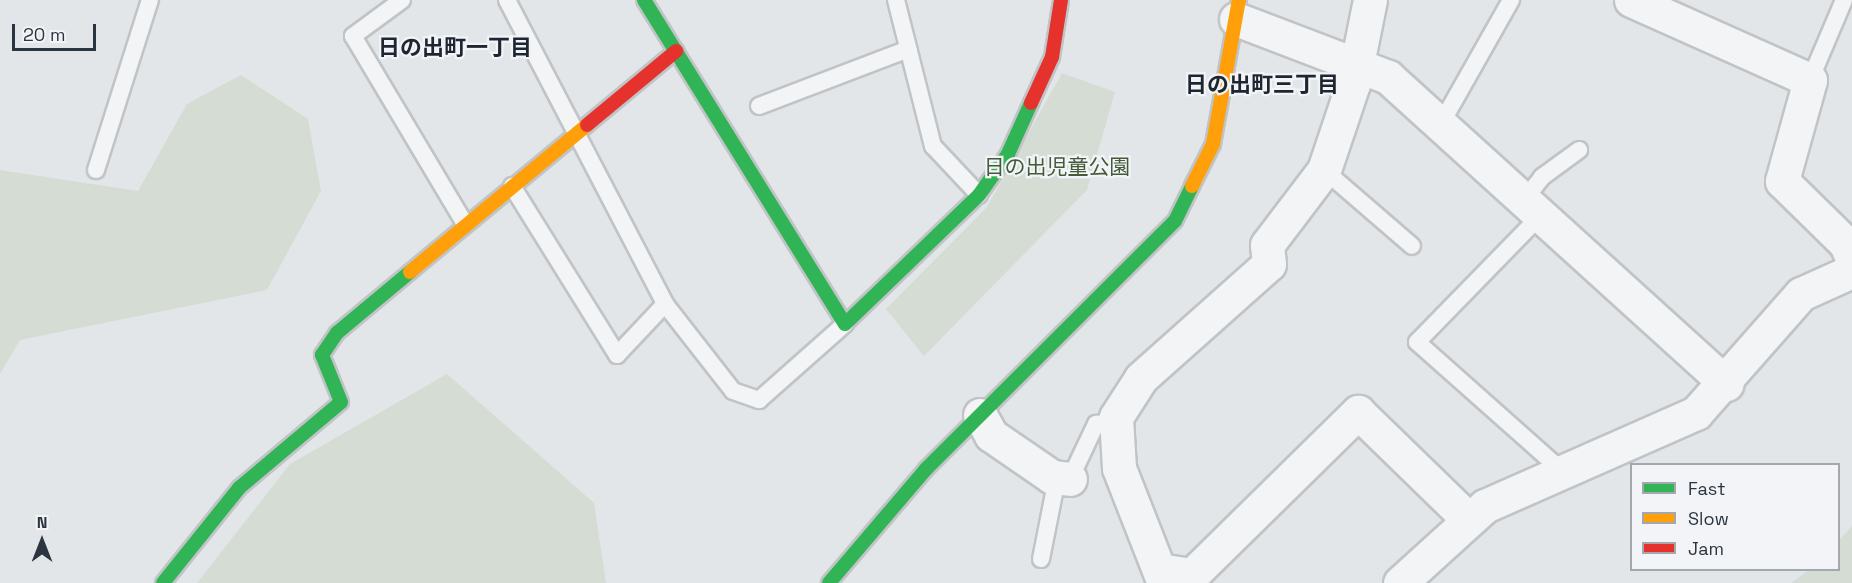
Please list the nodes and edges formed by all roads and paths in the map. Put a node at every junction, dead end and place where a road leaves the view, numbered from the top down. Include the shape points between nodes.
1 (150, 0) edge
2 (402, 0) edge
3 (507, 0) edge
4 (644, 0) edge
5 (896, 0) edge
6 (1061, 0) edge
7 (1370, 0) edge
8 (1511, 0) edge
9 (1631, 0) edge
10 (1844, 0) edge
11 (1238, 10) edge
12 (908, 48) junction
13 (676, 51) junction
14 (1357, 63) junction
15 (1810, 80) junction
16 (759, 106) dead end
17 (1442, 122) junction
18 (576, 132) junction
19 (1579, 150) dead end
20 (96, 170) dead end
21 (1324, 170) junction
22 (512, 186) junction
23 (979, 195) junction
24 (1533, 206) junction
25 (465, 224) junction
26 (1412, 246) dead end
27 (1852, 258) edge
28 (1852, 271) edge
29 (665, 304) junction
30 (845, 324) junction
31 (1726, 384) junction
32 (980, 415) junction
33 (1115, 422) junction
34 (1561, 470) junction
35 (1064, 478) junction
36 (1468, 519) junction
37 (1041, 559) dead end
38 (1162, 576) edge
39 (163, 583) edge
40 (829, 583) edge
41 (1400, 583) edge

1 - 20 lane
2 - 25 lane via 353,36
3 - 18 lane
4 - 13 street
5 - 12 lane
6 - 23 street via 1058,39 1039,92 1008,154
7 - 14 street
8 - 17 lane
9 - 15 street
10 - 15 lane
11 - 14 street
11 - 32 street via 1213,144 1189,199 1158,240
12 - 16 lane
12 - 23 lane via 933,146
13 - 18 street
13 - 30 street
14 - 17 street via 1388,77
14 - 21 street
15 - 27 street via 1782,181 1846,244
17 - 24 street
18 - 22 street
18 - 29 lane
19 - 24 lane via 1542,177
21 - 26 lane
21 - 33 street via 1267,244 1269,264 1141,378
22 - 25 street
22 - 29 lane via 616,355
23 - 30 street
24 - 31 street
24 - 34 lane via 1417,342
25 - 39 street via 337,333 322,355 341,402 239,488
28 - 31 street via 1801,294
29 - 30 lane via 733,391 759,400
31 - 34 street via 1696,414
32 - 35 street via 992,435
32 - 40 street via 926,469
33 - 35 lane via 1096,424
33 - 38 street via 1119,468
34 - 36 street
35 - 37 lane
36 - 38 street via 1358,412 1192,575
36 - 41 street

